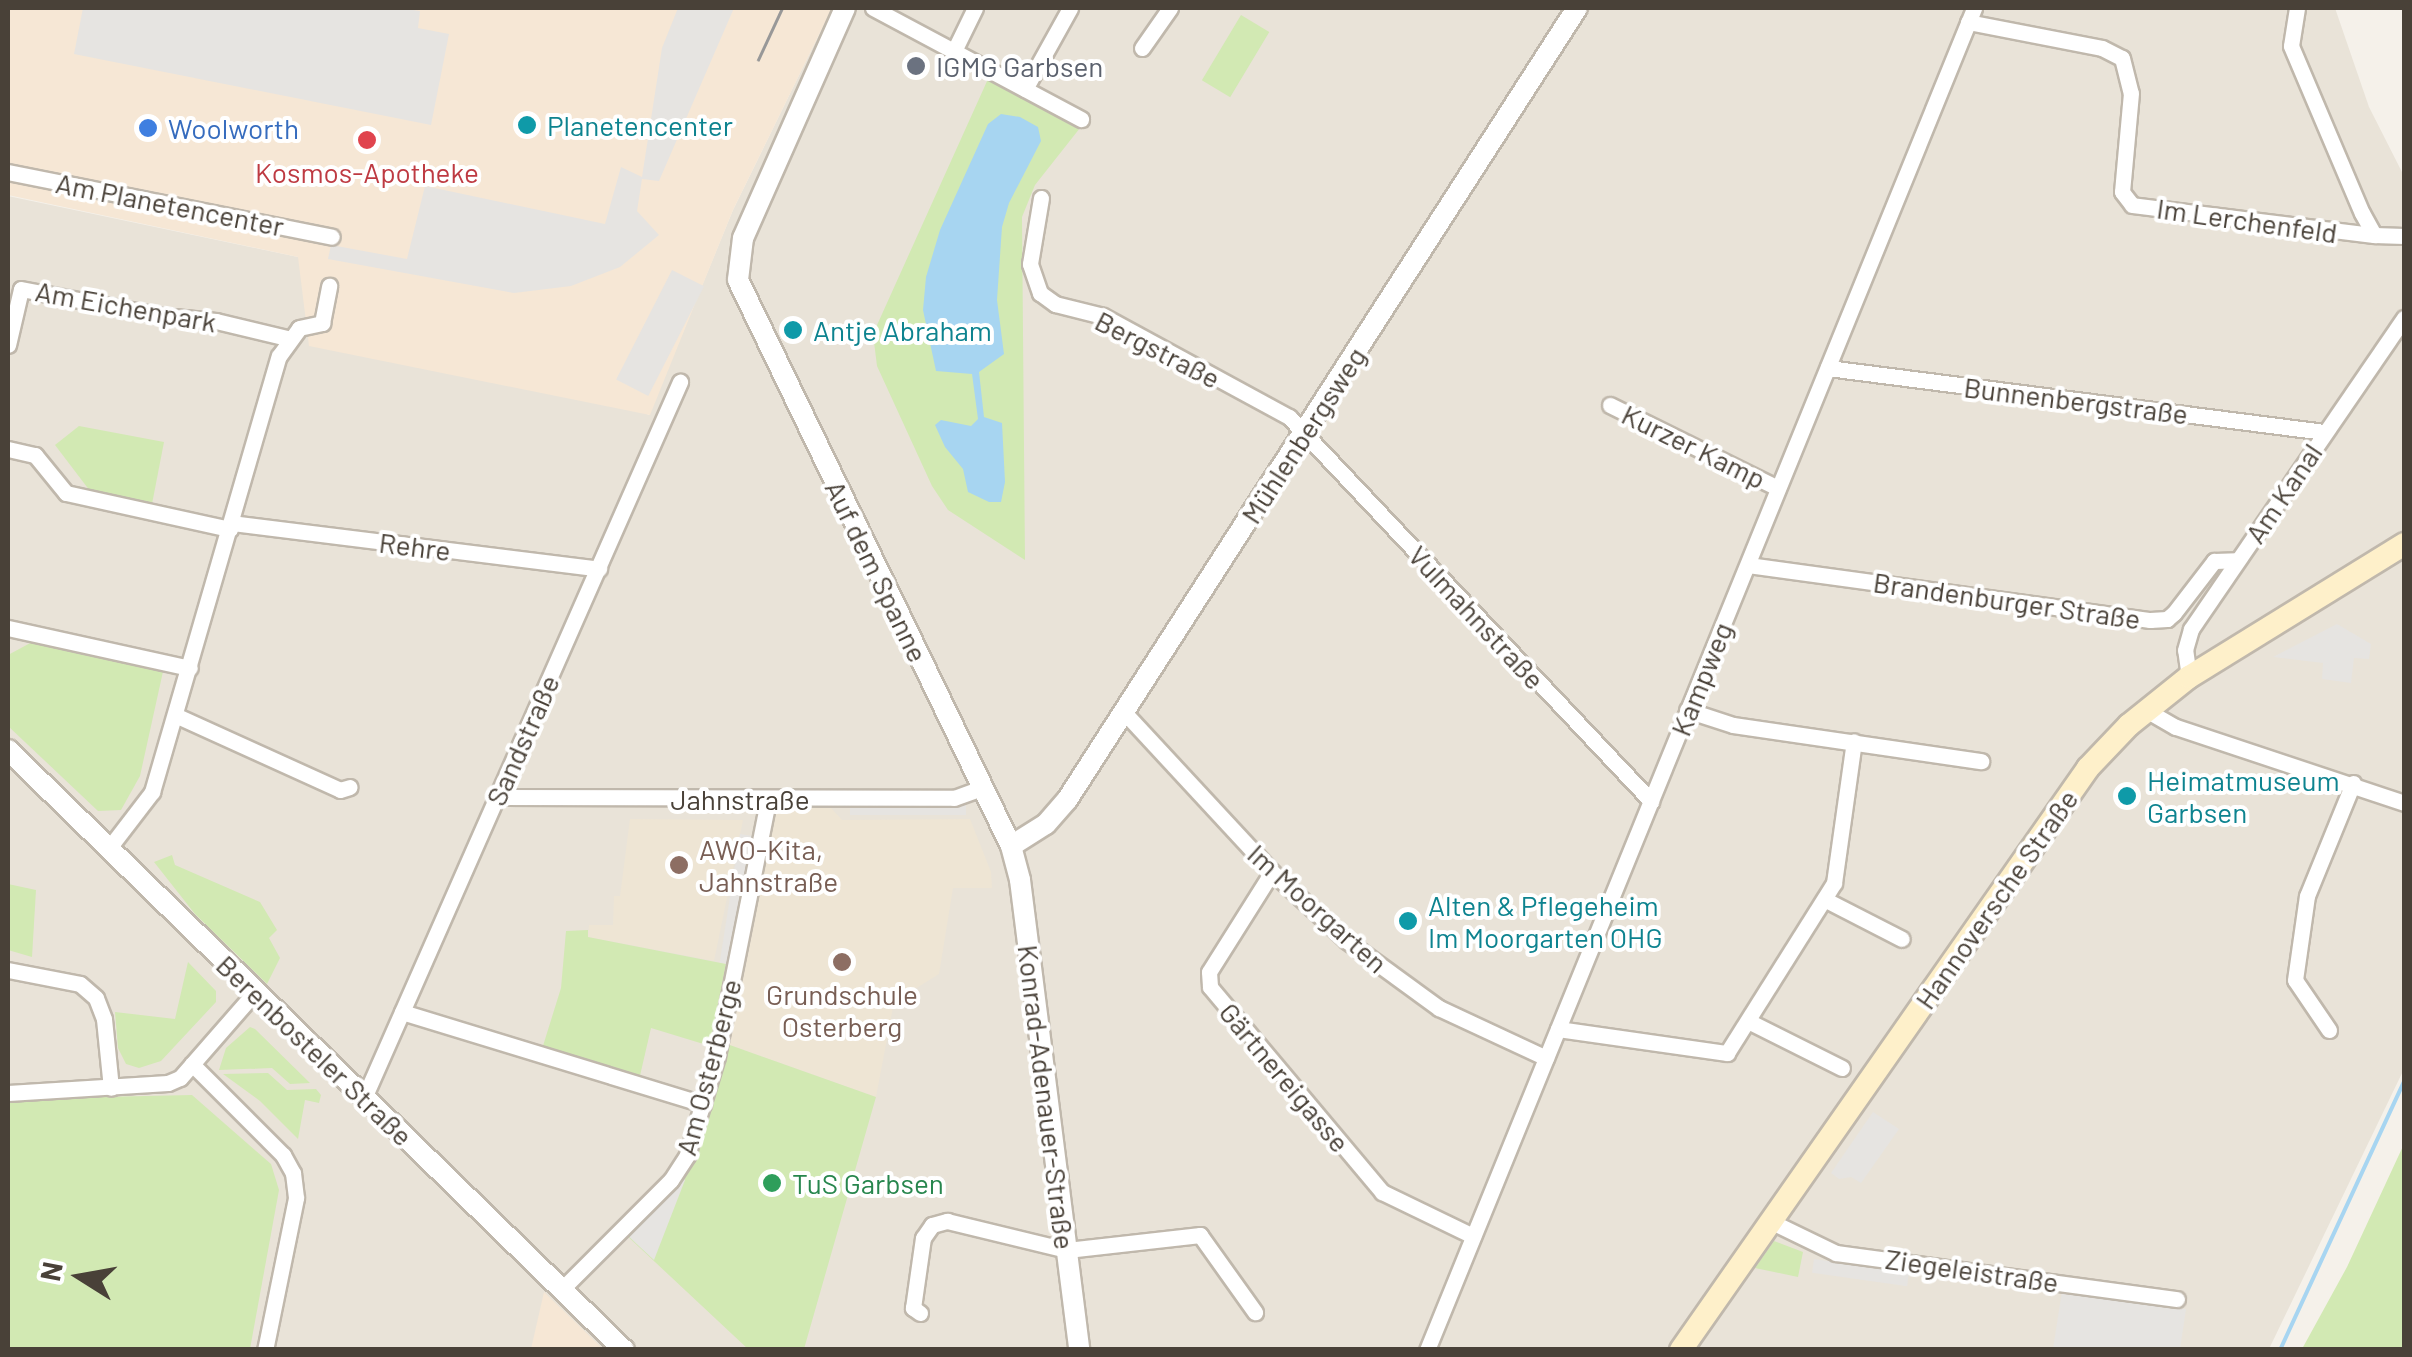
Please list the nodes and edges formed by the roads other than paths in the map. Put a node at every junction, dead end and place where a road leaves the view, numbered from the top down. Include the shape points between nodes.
1 (846, 8) edge
2 (873, 8) edge
3 (975, 8) edge
4 (1070, 8) edge
5 (1170, 8) edge
6 (1577, 8) edge
7 (2296, 8) edge
8 (1971, 15) edge
9 (1142, 48) dead end
10 (954, 51) junction
11 (1025, 89) junction
12 (1081, 119) dead end
13 (8, 172) edge
14 (1041, 198) dead end
15 (2374, 235) junction
16 (2404, 236) edge
17 (332, 237) dead end
18 (329, 286) dead end
19 (2404, 318) edge
20 (288, 338) junction
21 (8, 345) edge
22 (1828, 368) junction
23 (680, 382) dead end
24 (1610, 405) dead end
25 (2324, 432) junction
26 (1304, 433) junction
27 (8, 449) edge
28 (1778, 488) junction
29 (231, 526) junction
30 (2404, 544) edge
31 (2237, 560) junction
32 (1748, 565) junction
33 (599, 570) junction
34 (8, 628) edge
35 (190, 668) junction
36 (2189, 677) junction
37 (1688, 710) junction
38 (2146, 710) junction
39 (1124, 712) junction
40 (176, 715) junction
41 (1854, 741) junction
42 (8, 750) edge
43 (1981, 761) dead end
44 (2353, 783) junction
45 (350, 788) dead end
46 (982, 788) junction
47 (496, 797) junction
48 (768, 800) junction
49 (1651, 801) junction
50 (2404, 803) edge
51 (1011, 846) junction
52 (109, 848) junction
53 (1272, 872) junction
54 (1826, 900) junction
55 (1902, 939) dead end
56 (8, 970) edge
57 (255, 992) junction
58 (402, 1012) junction
59 (1748, 1021) junction
60 (1558, 1029) junction
61 (2329, 1030) dead end
62 (1546, 1058) junction
63 (192, 1064) junction
64 (1842, 1068) dead end
65 (111, 1088) junction
66 (8, 1093) edge
67 (364, 1098) junction
68 (703, 1104) junction
69 (1772, 1222) junction
70 (1473, 1236) junction
71 (1067, 1250) junction
72 (562, 1288) junction
73 (2178, 1299) dead end
74 (1255, 1312) dead end
75 (920, 1313) dead end
76 (265, 1350) edge
77 (624, 1350) edge
78 (1080, 1350) edge
79 (1426, 1350) edge
80 (1681, 1350) edge

1 - 46 street, Auf dem Spanne via 738,249 736,270 743,297
2 - 10 street
3 - 10 street
4 - 11 street
5 - 9 street
6 - 26 street, Mühlenbergsweg
7 - 15 street via 2291,46
8 - 15 street, Im Lerchenfeld via 2122,58 2131,92 2122,192 2132,205
8 - 22 street, Kampweg
10 - 11 street
11 - 12 street
13 - 17 street, Am Planetencenter
14 - 26 street, Bergstraße via 1030,264 1047,300 1102,316 1289,417
15 - 16 street
18 - 20 street via 322,323
19 - 25 street, Am Kanal
20 - 21 street, Am Eichenpark via 22,288
20 - 29 street
22 - 25 street, Bunnenbergstraße
22 - 28 street, Kampweg
23 - 33 street, Sandstraße
24 - 28 street, Kurzer Kamp
25 - 31 street, Am Kanal
26 - 39 street, Mühlenbergsweg
26 - 49 street, Vulmahnstraße
27 - 29 street via 35,456 66,493
28 - 32 street, Kampweg
29 - 33 street, Rehre
29 - 35 street
30 - 36 main road, Hannoversche Straße
31 - 32 street, Brandenburger Straße via 2214,560 2167,620
31 - 36 street, Am Kanal via 2187,639
32 - 37 street, Kampweg
33 - 47 street, Sandstraße
34 - 35 street
35 - 40 street
36 - 38 main road, Hannoversche Straße
37 - 41 street via 1733,725
37 - 49 street, Kampweg
38 - 44 street via 2176,727
38 - 69 main road, Hannoversche Straße via 2088,768
39 - 51 street, Mühlenbergsweg via 1055,816
39 - 53 street, Im Moorgarten
40 - 45 street via 340,790
40 - 52 street via 152,792
41 - 43 street
41 - 54 street via 1838,868
42 - 52 street, Berenbosteler Straße
44 - 50 street
44 - 61 street via 2306,896 2295,980
46 - 48 street, Jahnstraße via 954,798
46 - 51 street, Auf dem Spanne
47 - 48 street, Jahnstraße
47 - 58 street, Sandstraße
48 - 68 street, Am Osterberge
49 - 60 street, Kampweg
51 - 71 street, Konrad-Adenauer-Straße
52 - 57 street, Berenbosteler Straße
53 - 62 street, Im Moorgarten via 1407,988
53 - 70 street, Gärtnereigasse via 1209,972 1210,987 1382,1192
54 - 55 street
54 - 59 street
56 - 65 street via 80,984 96,998
57 - 63 street
57 - 67 street, Berenbosteler Straße
58 - 67 street, Sandstraße
58 - 68 street
59 - 60 street via 1726,1052
59 - 64 street
60 - 62 street, Kampweg
62 - 70 street, Kampweg
63 - 65 street via 168,1084
63 - 76 street via 293,1172 296,1198
65 - 66 street
67 - 72 street, Berenbosteler Straße
68 - 72 street, Am Osterberge via 678,1172
69 - 73 street, Ziegeleistraße via 1836,1253
69 - 80 main road, Hannoversche Straße
70 - 79 street, Kampweg
71 - 74 street via 1200,1235
71 - 75 street via 939,1222 923,1238 914,1308
71 - 78 street, Konrad-Adenauer-Straße
72 - 77 street, Berenbosteler Straße

